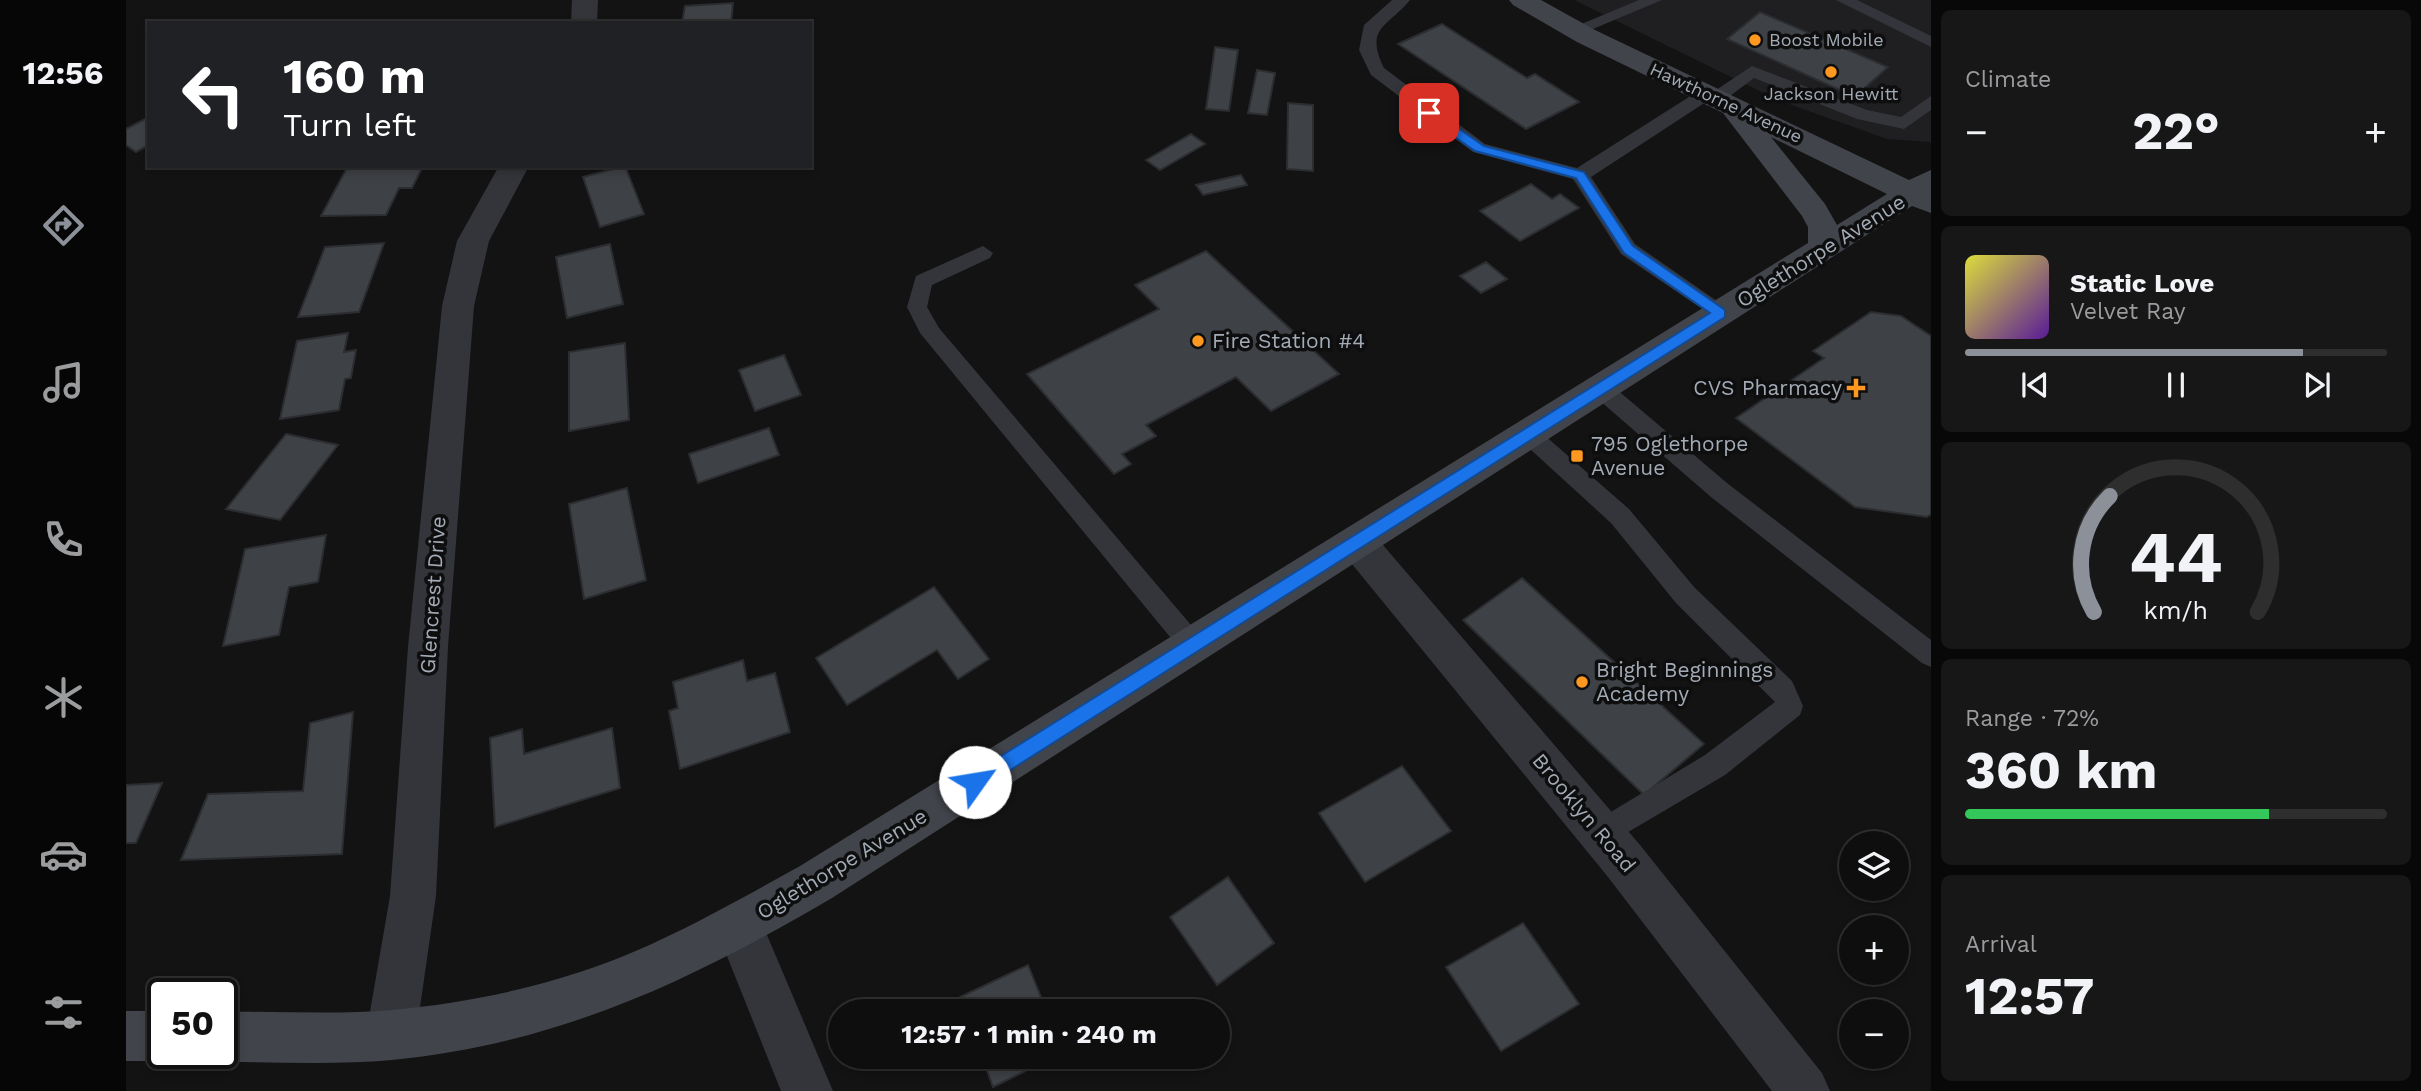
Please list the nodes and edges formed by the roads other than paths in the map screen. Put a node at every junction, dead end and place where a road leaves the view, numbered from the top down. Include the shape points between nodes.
1 (585, 0) edge
2 (1402, 0) edge
3 (1522, 0) edge
4 (1654, 0) edge
5 (1844, 0) edge
6 (584, 21) edge
7 (1575, 30) junction
8 (1927, 35) edge
9 (1718, 99) junction
10 (1931, 101) edge
11 (513, 168) edge
12 (1580, 175) junction
13 (1925, 192) edge
14 (1824, 248) junction
15 (983, 253) dead end
16 (1720, 313) junction
17 (1600, 388) junction
18 (1527, 433) junction
19 (1357, 542) junction
20 (1193, 646) junction
21 (1931, 654) edge
22 (1601, 834) junction
23 (739, 926) junction
24 (391, 1034) junction
25 (126, 1036) edge
26 (147, 1036) edge
27 (238, 1037) edge
28 (807, 1091) edge
29 (1804, 1091) edge

1 - 6 street
2 - 12 lane via 1372,25 1367,50 1377,71 1479,148
3 - 7 main road, Hawthorne Avenue
4 - 7 lane
5 - 8 lane
7 - 9 main road, Hawthorne Avenue
9 - 10 lane via 1752,71 1863,115 1904,123
9 - 12 lane
9 - 13 main road, Hawthorne Avenue
9 - 14 main road via 1814,211 1823,227
11 - 24 street, Glencrest Drive via 473,241 458,306 428,648 413,896
12 - 16 lane via 1628,249
13 - 14 main road, Oglethorpe Avenue
14 - 16 main road, Oglethorpe Avenue
15 - 20 lane via 923,281 917,307 931,333
16 - 17 main road, Oglethorpe Avenue
17 - 18 main road, Oglethorpe Avenue
17 - 21 lane via 1719,490
18 - 19 main road, Oglethorpe Avenue
18 - 22 lane via 1620,516 1685,595 1783,690 1790,706 1715,765
19 - 20 main road, Oglethorpe Avenue
19 - 22 street, Brooklyn Road
20 - 23 main road, Oglethorpe Avenue
22 - 29 street, Brooklyn Road
23 - 24 main road, Oglethorpe Avenue via 580,998 506,1018
23 - 28 street
24 - 27 main road, Oglethorpe Avenue
25 - 26 main road

